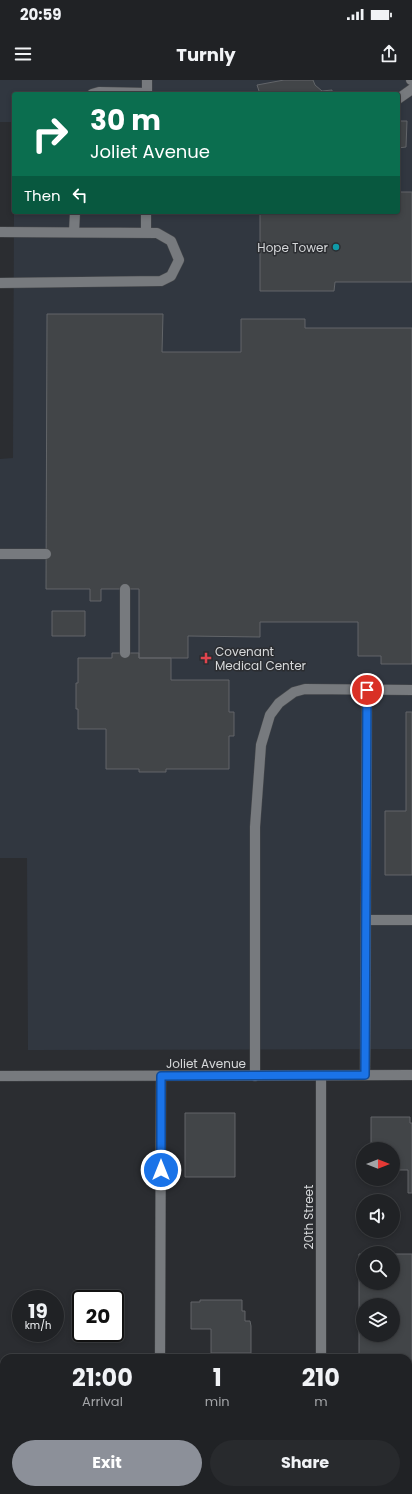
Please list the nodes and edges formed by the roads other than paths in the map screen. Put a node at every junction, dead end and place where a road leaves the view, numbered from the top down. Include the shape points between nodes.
1 (147, 80) edge
2 (412, 89) edge
3 (147, 92) edge
4 (400, 98) edge
5 (75, 214) edge
6 (146, 214) edge
7 (0, 232) edge
8 (74, 232) junction
9 (146, 233) junction
10 (0, 283) edge
11 (0, 554) edge
12 (46, 554) dead end
13 (125, 589) dead end
14 (125, 653) dead end
15 (367, 690) junction
16 (412, 690) edge
17 (366, 920) junction
18 (412, 920) edge
19 (365, 1075) junction
20 (412, 1075) edge
21 (0, 1076) edge
22 (161, 1076) junction
23 (255, 1076) junction
24 (321, 1076) junction
25 (160, 1354) edge
26 (321, 1354) edge

1 - 3 street
2 - 4 street
5 - 8 street
6 - 9 street
7 - 8 street
8 - 9 street
9 - 10 street via 157,233 171,241 179,260 171,276 161,281
11 - 12 street
13 - 14 street
15 - 16 street
15 - 17 street
15 - 23 street via 306,689 294,692 278,703 270,715 264,734 255,827
17 - 18 street
17 - 19 street
19 - 20 street, Joliet Avenue
19 - 24 street, Joliet Avenue
21 - 22 street, Joliet Avenue
22 - 23 street, Joliet Avenue
22 - 25 street
23 - 24 street, Joliet Avenue
24 - 26 street, 20th Street

